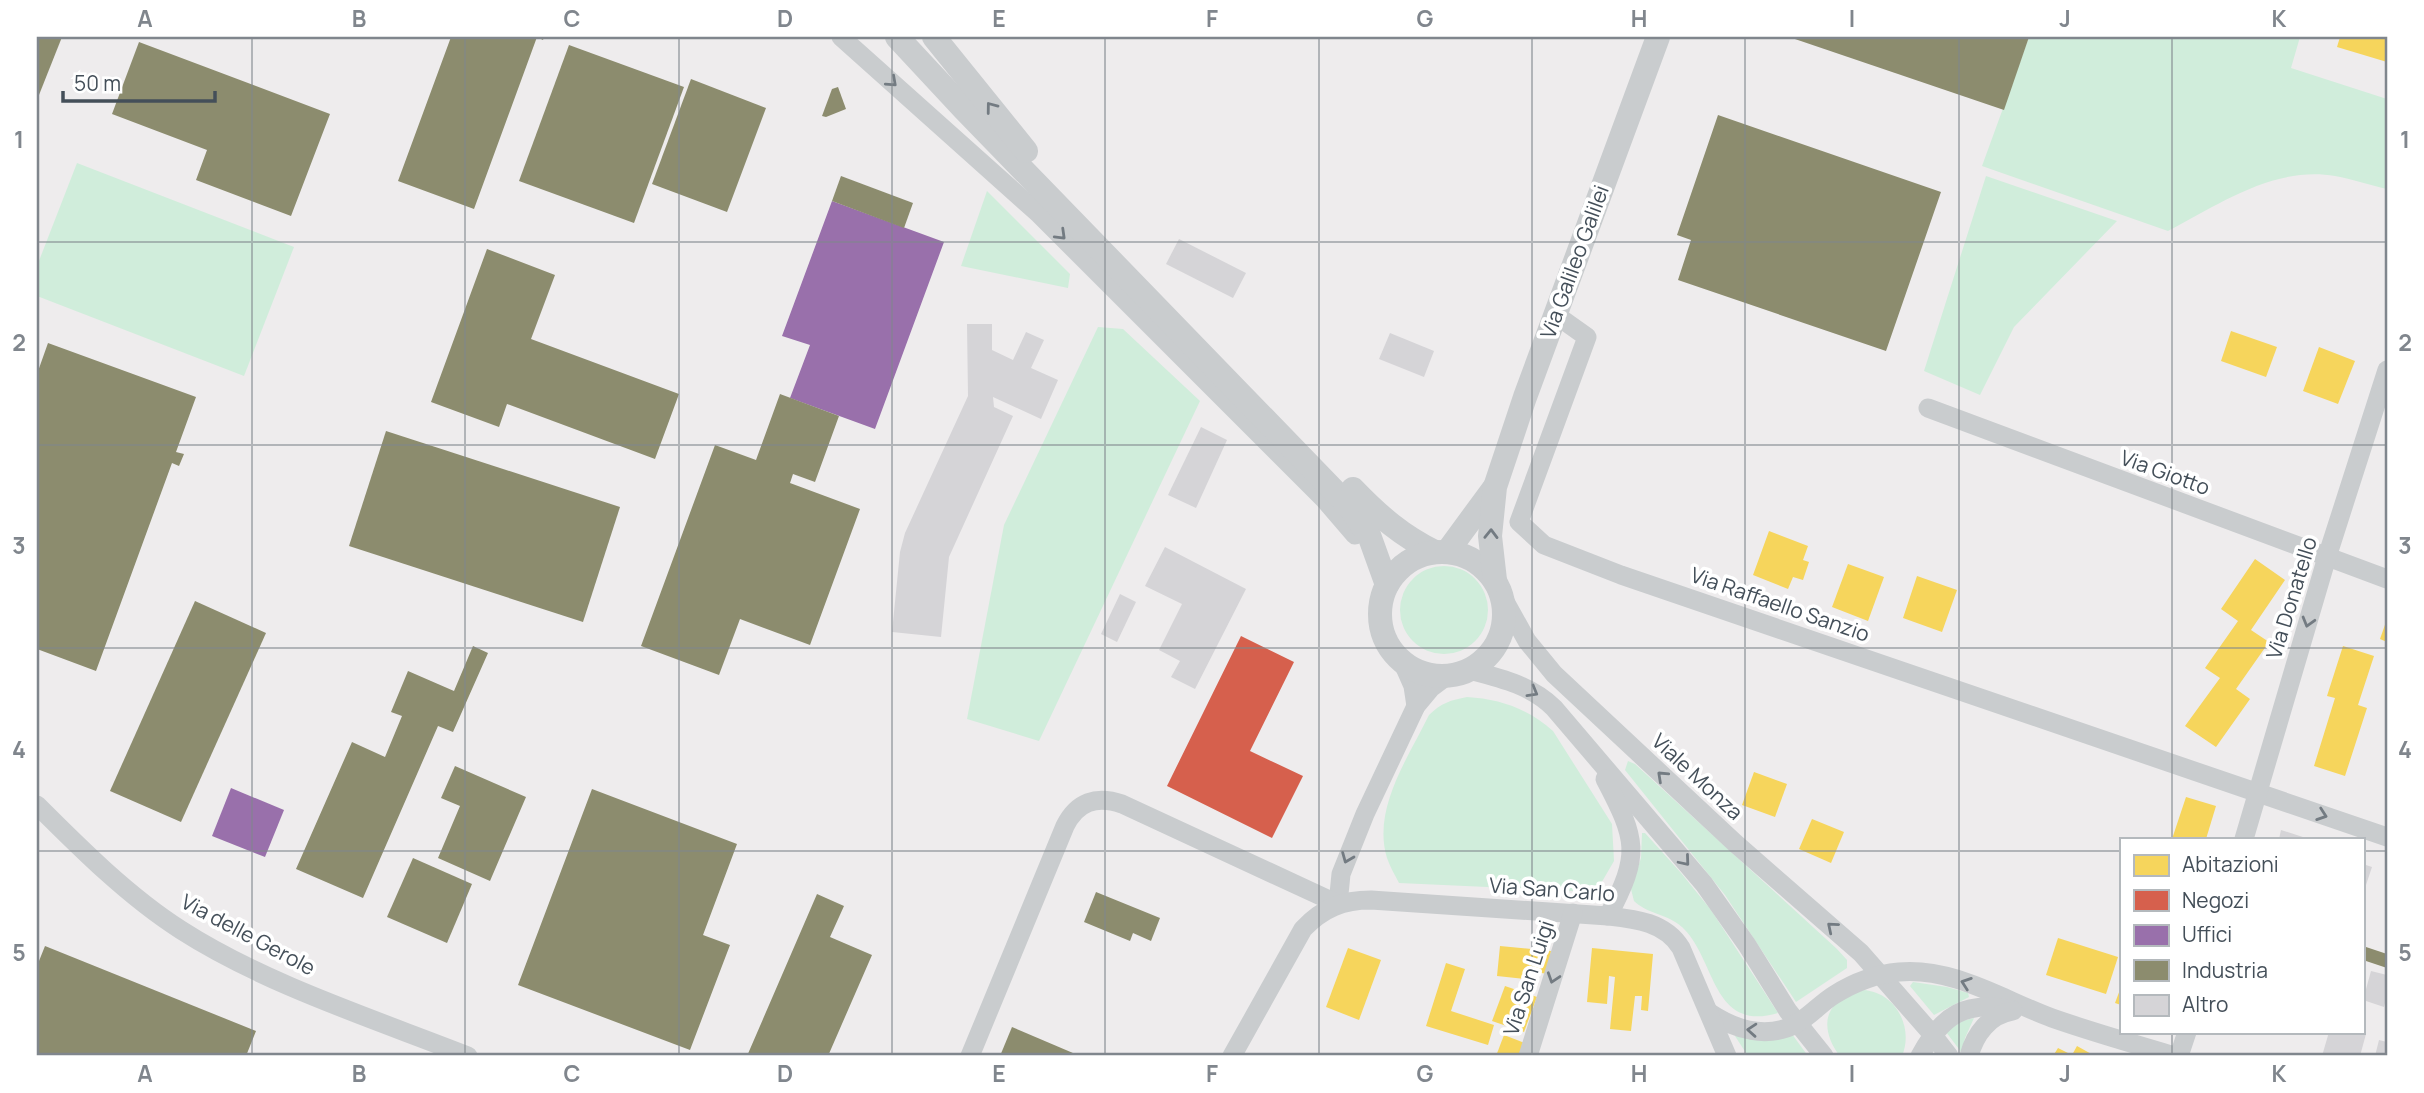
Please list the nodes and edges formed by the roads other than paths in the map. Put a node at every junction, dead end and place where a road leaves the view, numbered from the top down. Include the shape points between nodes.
1 (841, 37) edge
2 (897, 37) edge
3 (934, 37) edge
4 (1658, 37) edge
5 (1556, 315) junction
6 (2387, 370) edge
7 (1927, 408) dead end
8 (1495, 487) junction
9 (1441, 552) junction
10 (2328, 557) junction
11 (2387, 579) edge
12 (1498, 588) junction
13 (1385, 590) junction
14 (1402, 661) junction
15 (1458, 673) junction
16 (1416, 706) junction
17 (1588, 747) junction
18 (2257, 794) junction
19 (37, 805) edge
20 (2244, 838) edge
21 (2387, 838) edge
22 (1338, 904) junction
23 (1573, 913) junction
24 (1608, 916) junction
25 (1881, 975) junction
26 (2014, 1011) junction
27 (1710, 1013) junction
28 (2052, 1018) junction
29 (1797, 1023) junction
30 (1932, 1034) junction
31 (2186, 1034) edge
32 (468, 1056) edge
33 (971, 1056) edge
34 (1233, 1056) edge
35 (1528, 1056) edge
36 (1727, 1056) edge
37 (1824, 1056) edge
38 (1920, 1056) edge
39 (1949, 1056) edge
40 (1969, 1056) edge
41 (2177, 1056) edge

1 -> 13 street via 1039,214 1324,499 1355,535
2 - 13 street via 1347,504 1367,531
9 -> 3 street via 1406,537 1376,513 1031,157
4 - 5 street, Via Galileo Galilei
5 - 8 street, Via Galileo Galilei
5 - 18 street, Via Raffaello Sanzio via 1587,337 1519,522 1544,545
6 - 10 street, Via Donatello
7 - 10 street, Via Giotto
8 - 9 street, Via Galileo Galilei
12 -> 8 street, Via Galileo Galilei via 1490,536
9 - 12 street via 1474,560
9 - 13 street via 1408,562 1396,571
10 - 11 street, Via Giotto
10 -> 18 street, Via Donatello
12 - 15 street via 1504,616 1500,638 1487,657
25 -> 12 street, Viale Monza via 1554,674 1527,641
13 - 14 street via 1380,611 1383,632
14 - 15 street via 1426,674
14 - 16 street
15 - 16 street via 1431,688
15 -> 17 street via 1511,681 1535,692
16 -> 22 street via 1341,874
17 - 24 street via 1620,808 1631,843 1629,872
17 -> 29 street via 1704,884
18 - 20 street, Via Donatello
18 -> 21 street
19 - 32 street, Via delle Gerole via 79,847 181,930 281,982
22 - 23 street, Via San Carlo via 1371,900
22 - 33 street via 1122,804 1105,799 1087,802 1075,809 1065,826
22 - 34 street via 1303,929
23 - 24 street, Via San Carlo
23 -> 35 street, Via San Luigi
24 - 27 street, Via San Carlo via 1641,921 1674,938
28 -> 25 street via 1954,979 1911,972
25 - 29 street via 1836,994
25 - 30 street, Viale Monza
26 - 28 street
26 - 30 street via 1970,1009
26 - 40 street via 1989,1022 1976,1037
29 -> 27 street via 1749,1031
27 - 36 street, Via San Carlo
28 - 41 street
29 - 37 street
30 - 38 street
30 - 39 street, Viale Monza
31 - 41 street

